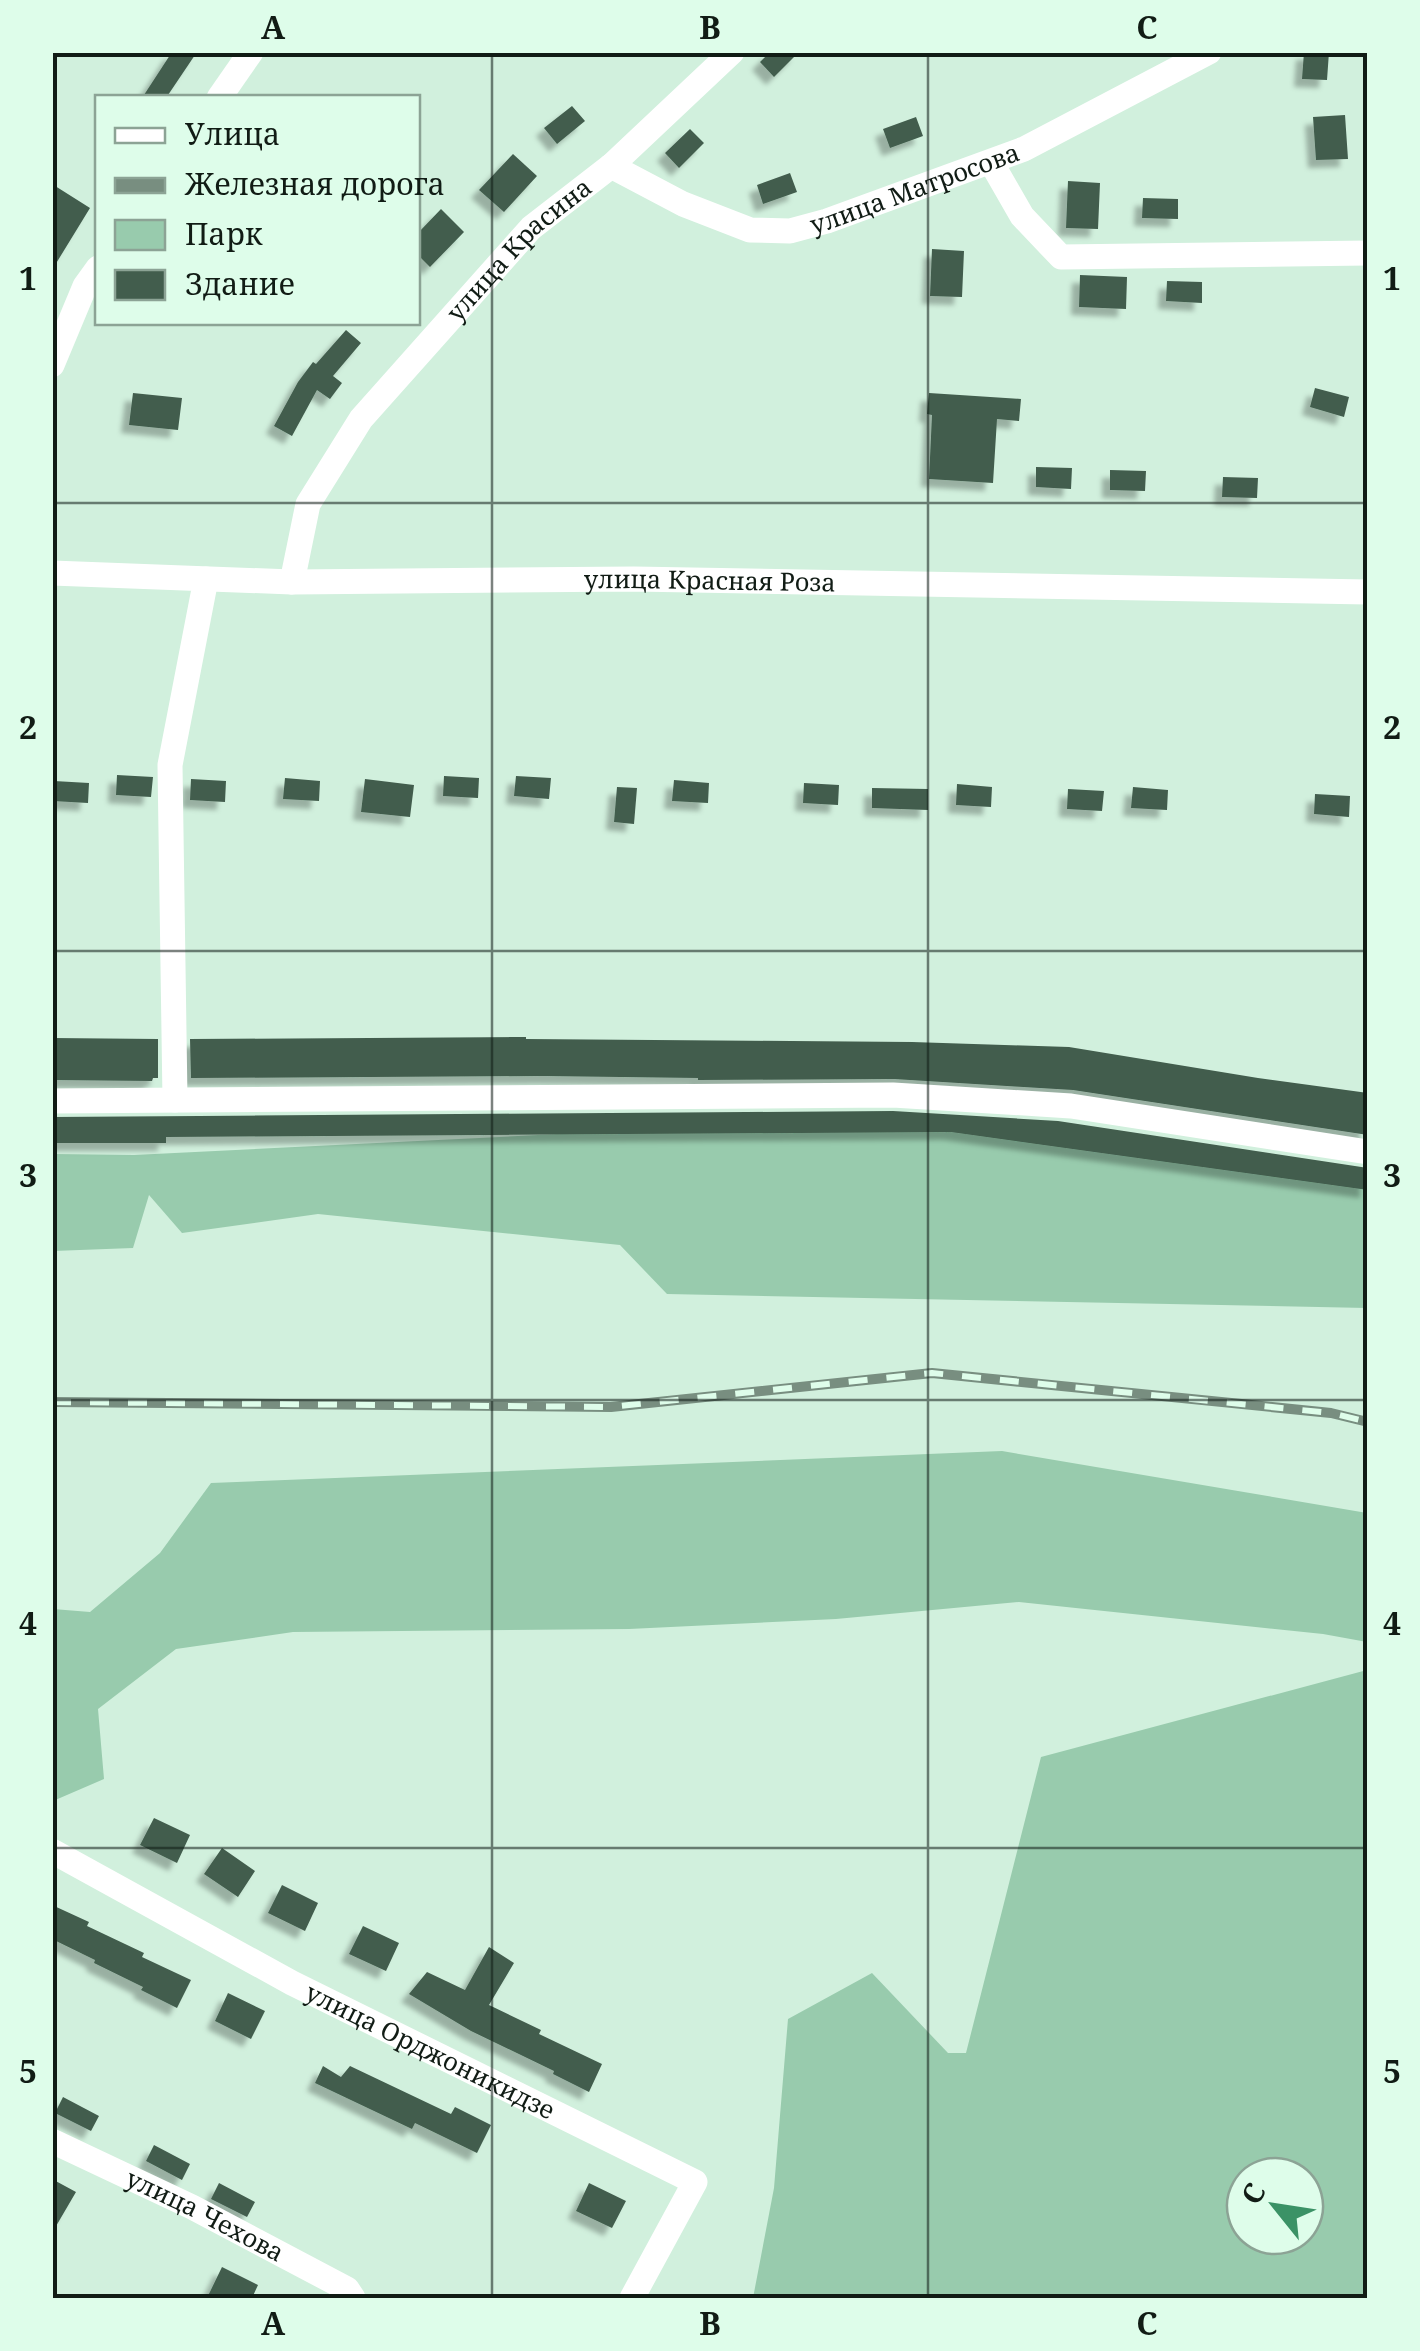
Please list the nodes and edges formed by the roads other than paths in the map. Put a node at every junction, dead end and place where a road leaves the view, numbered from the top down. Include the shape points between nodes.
1 (251, 52) edge
2 (732, 52) edge
3 (1209, 52) edge
4 (221, 95) edge
5 (990, 162) junction
6 (611, 166) junction
7 (1368, 253) edge
8 (95, 272) edge
9 (52, 366) edge
10 (52, 573) edge
11 (206, 579) junction
12 (292, 582) junction
13 (1367, 590) edge
14 (175, 1100) junction
15 (52, 1101) edge
16 (1368, 1152) edge
17 (52, 1851) edge
18 (52, 2141) edge
19 (353, 2298) edge
20 (632, 2298) edge

1 - 4 street
2 - 6 street, улица Красина
3 - 5 street, улица Матросова
5 - 6 street, улица Матросова via 790,231 750,230
5 - 7 street via 1022,216 1061,258
6 - 12 street, улица Красина via 531,228 361,418 308,504
8 - 9 street
10 - 11 street, улица Красная Роза
11 - 12 street, улица Красная Роза
11 - 14 street via 170,766
12 - 13 street, улица Красная Роза via 634,578
14 - 15 street
14 - 16 street via 892,1095 1071,1106
17 - 20 street, улица Орджоникидзе via 292,1982 695,2182
18 - 19 street, улица Чехова via 192,2207

